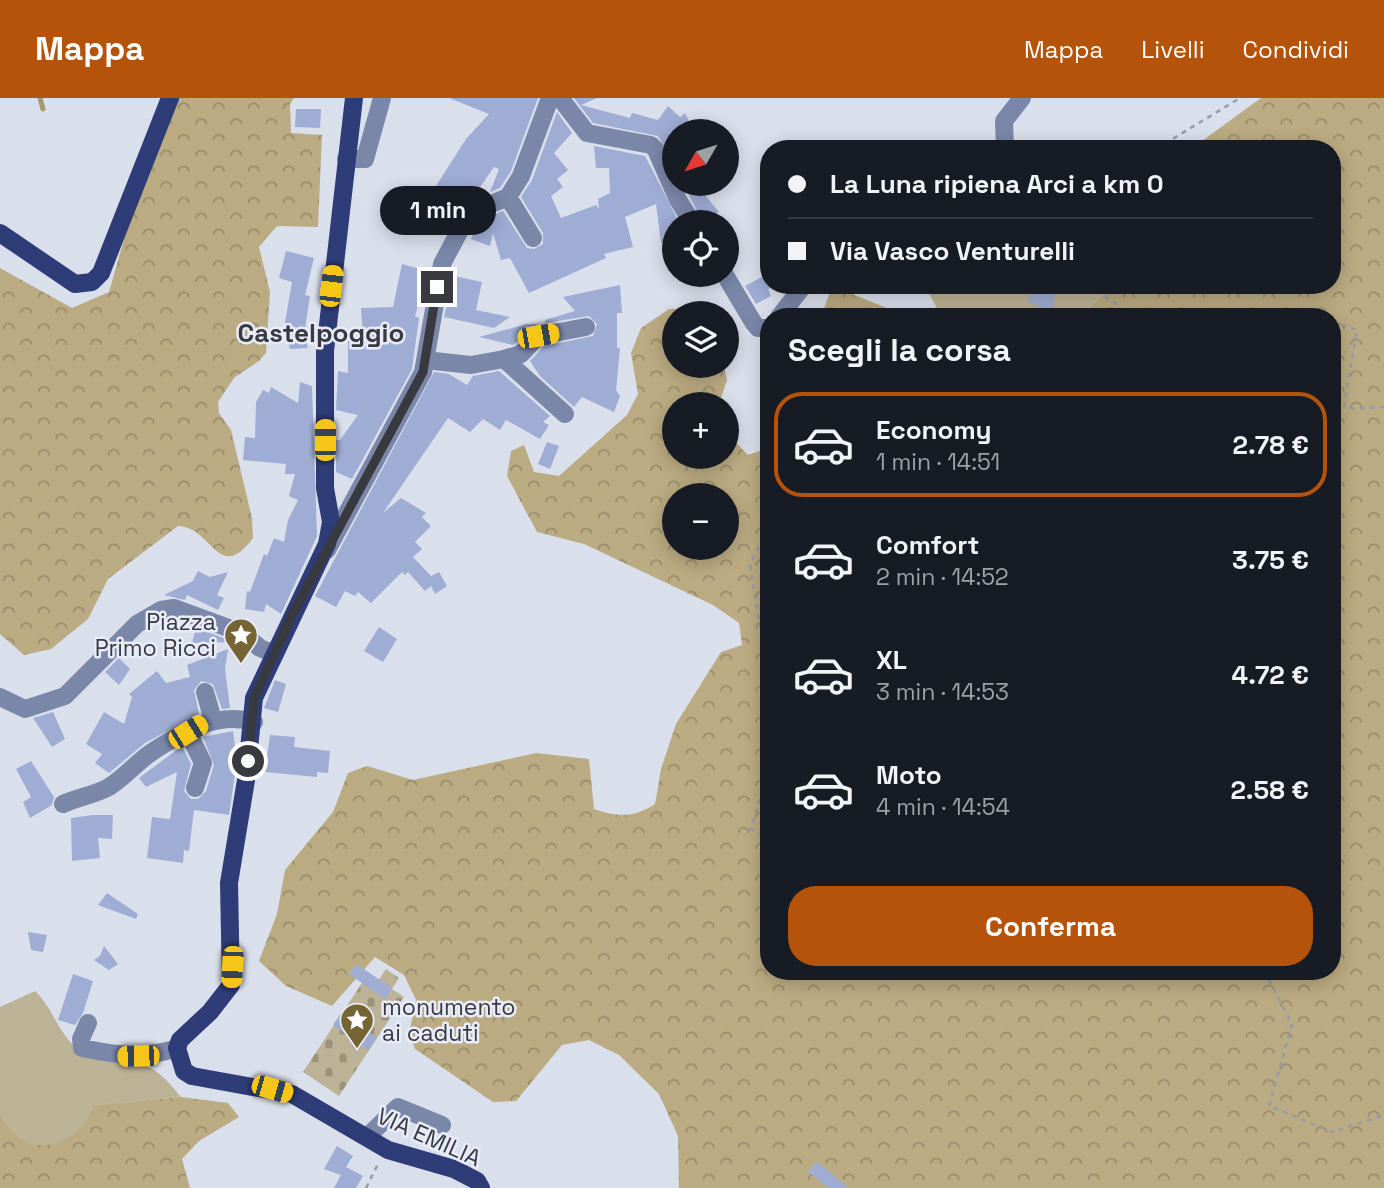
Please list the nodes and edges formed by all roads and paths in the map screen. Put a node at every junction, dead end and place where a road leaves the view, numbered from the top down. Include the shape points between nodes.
1 (170, 98) edge
2 (354, 98) edge
3 (382, 98) edge
4 (1022, 98) edge
5 (1240, 98) edge
6 (558, 99) edge
7 (1005, 140) edge
8 (1171, 140) edge
9 (346, 159) junction
10 (508, 197) junction
11 (684, 210) edge
12 (0, 233) edge
13 (533, 238) dead end
14 (732, 287) edge
15 (797, 294) edge
16 (1102, 294) edge
17 (786, 308) edge
18 (1122, 308) edge
19 (1341, 325) edge
20 (586, 327) dead end
21 (760, 328) edge
22 (503, 359) junction
23 (425, 360) junction
24 (1384, 407) edge
25 (565, 414) dead end
26 (760, 545) edge
27 (314, 575) junction
28 (760, 626) edge
29 (275, 654) junction
30 (205, 692) dead end
31 (0, 697) edge
32 (213, 720) junction
33 (254, 722) junction
34 (188, 732) junction
35 (195, 788) dead end
36 (760, 798) edge
37 (63, 804) dead end
38 (760, 834) edge
39 (1269, 980) edge
40 (88, 1023) dead end
41 (177, 1048) junction
42 (1384, 1115) edge
43 (442, 1125) dead end
44 (367, 1137) junction
45 (388, 1150) junction
46 (366, 1188) edge
47 (481, 1188) edge

1 - 12 main road via 97,278 75,284
2 - 9 main road
3 - 9 street via 365,159
4 - 7 street via 1004,121
5 - 8 path
6 - 10 street
6 - 11 street via 587,133 651,145
9 - 27 main road via 325,351 325,488 331,522
10 - 13 street
10 - 23 street via 468,213 439,275
14 - 21 street
15 - 17 street
16 - 18 path
19 - 24 path via 1357,331 1344,406
20 - 22 street via 538,336 521,354
22 - 23 street via 471,365
22 - 25 street
23 - 27 street via 417,386
26 - 28 path via 750,564
27 - 29 main road
29 - 31 street via 242,633 174,608 161,610 137,624 58,700 25,709
29 - 33 main road via 254,698
30 - 32 street
32 - 33 street
32 - 34 street
33 - 41 main road via 229,883 231,985
34 - 35 street via 203,763
34 - 37 street via 150,753 107,788
36 - 38 path via 751,829
39 - 42 path via 1292,1024 1269,1106 1333,1132
40 - 41 street via 82,1048 120,1056 156,1055
41 - 44 main road, VIA EMILIA via 184,1070 192,1076 292,1094
43 - 44 street via 398,1107
44 - 45 main road, VIA EMILIA
45 - 46 path
45 - 47 main road, VIA EMILIA via 454,1169

